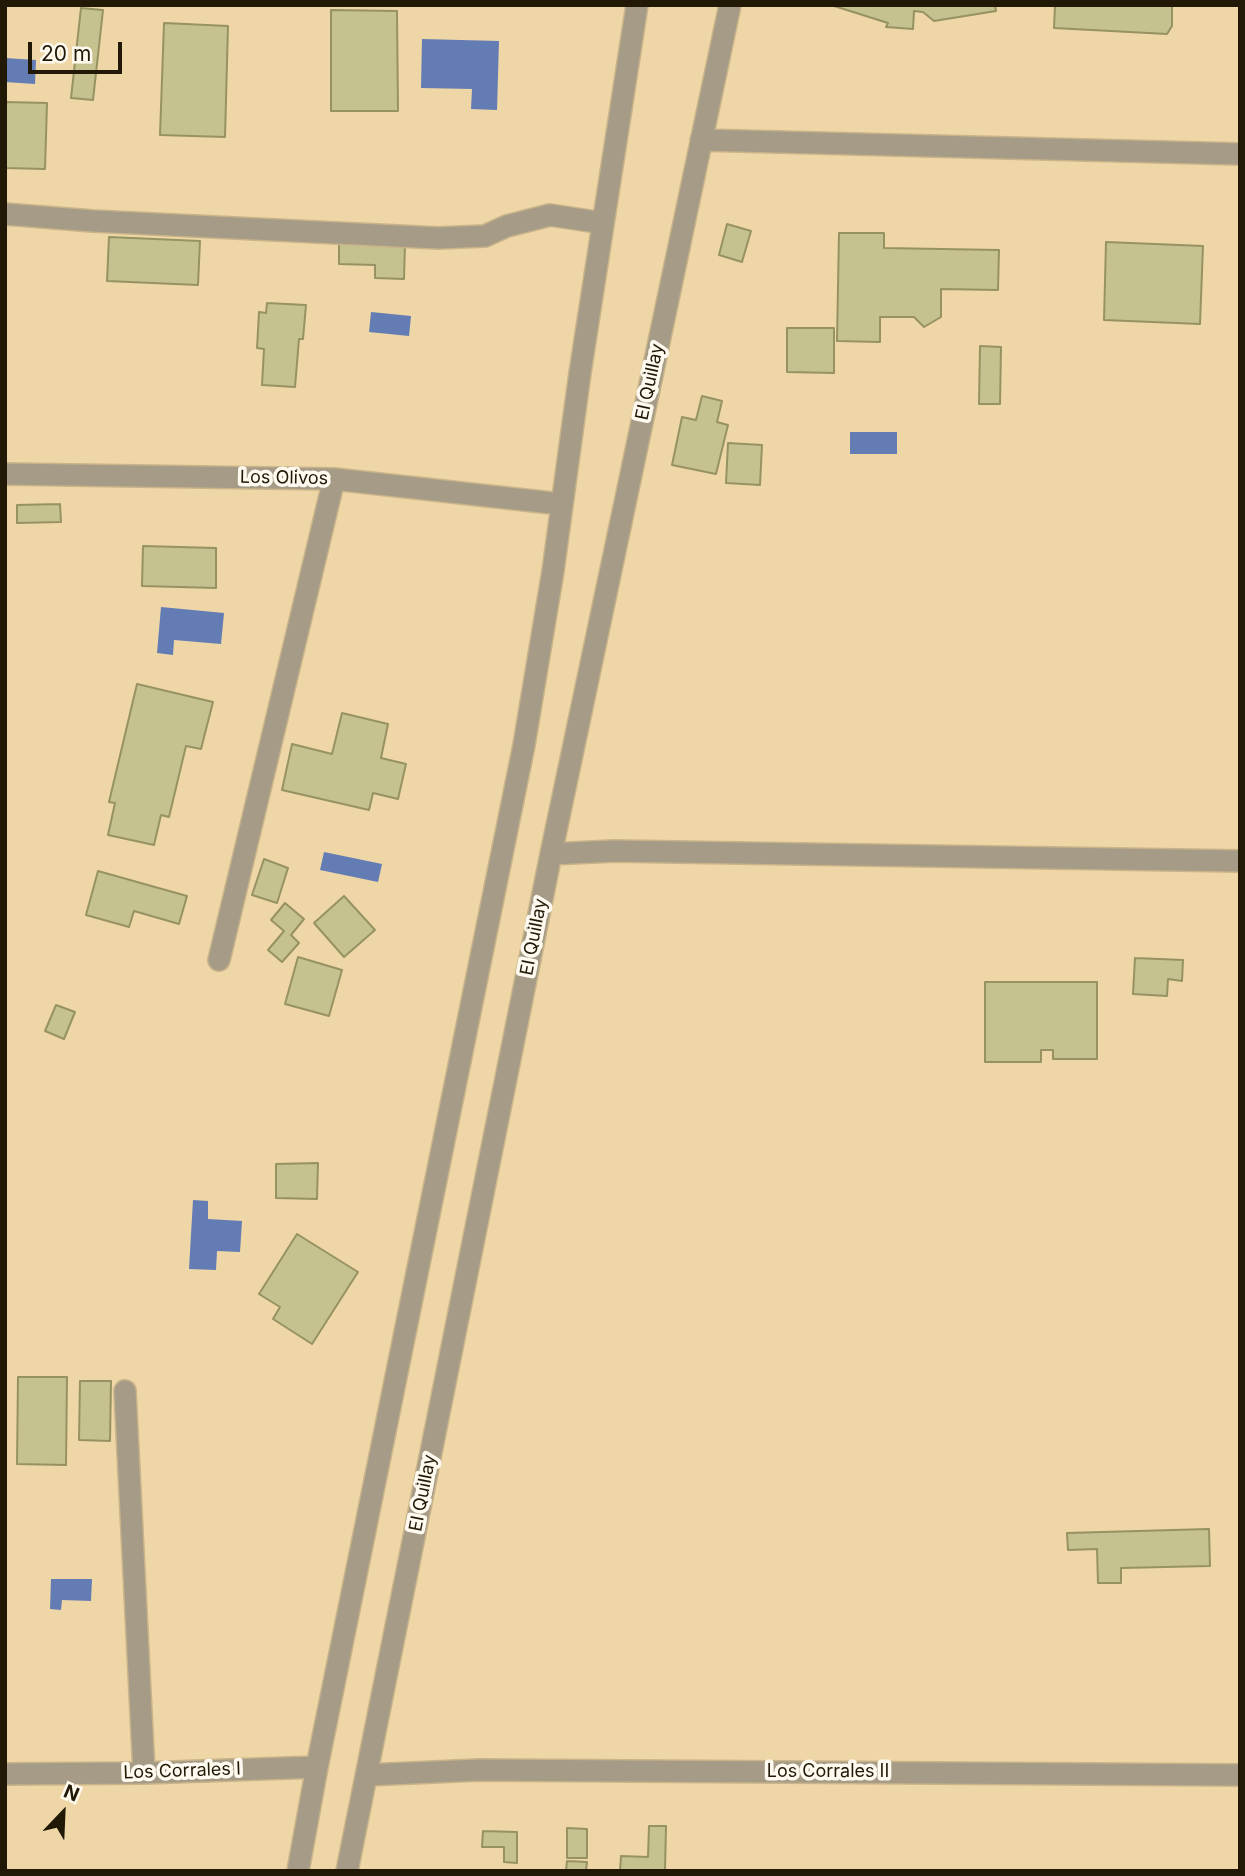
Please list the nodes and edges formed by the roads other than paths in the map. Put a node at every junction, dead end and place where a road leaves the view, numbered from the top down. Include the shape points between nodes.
1 (637, 5) edge
2 (730, 5) edge
3 (701, 140) junction
4 (1240, 154) edge
5 (5, 214) edge
6 (603, 223) junction
7 (5, 474) edge
8 (334, 479) junction
9 (561, 504) junction
10 (551, 854) junction
11 (1240, 861) edge
12 (219, 960) dead end
13 (125, 1391) dead end
14 (317, 1767) junction
15 (144, 1773) junction
16 (5, 1774) edge
17 (367, 1775) junction
18 (1240, 1775) edge
19 (298, 1871) edge
20 (347, 1871) edge

1 - 6 street
2 - 3 street, El Quillay
3 - 4 street
3 - 10 street, El Quillay
5 - 6 street via 438,238 485,236 550,215
6 - 9 street
7 - 8 street, Los Olivos
8 - 9 street, Los Olivos
8 - 12 street
9 - 14 street via 524,745
10 - 11 street via 614,851
10 - 17 street, El Quillay
13 - 15 street
14 - 15 street, Los Corrales I
14 - 19 street
15 - 16 street, Los Corrales I
17 - 18 street, Los Corrales II via 479,1770
17 - 20 street, El Quillay

